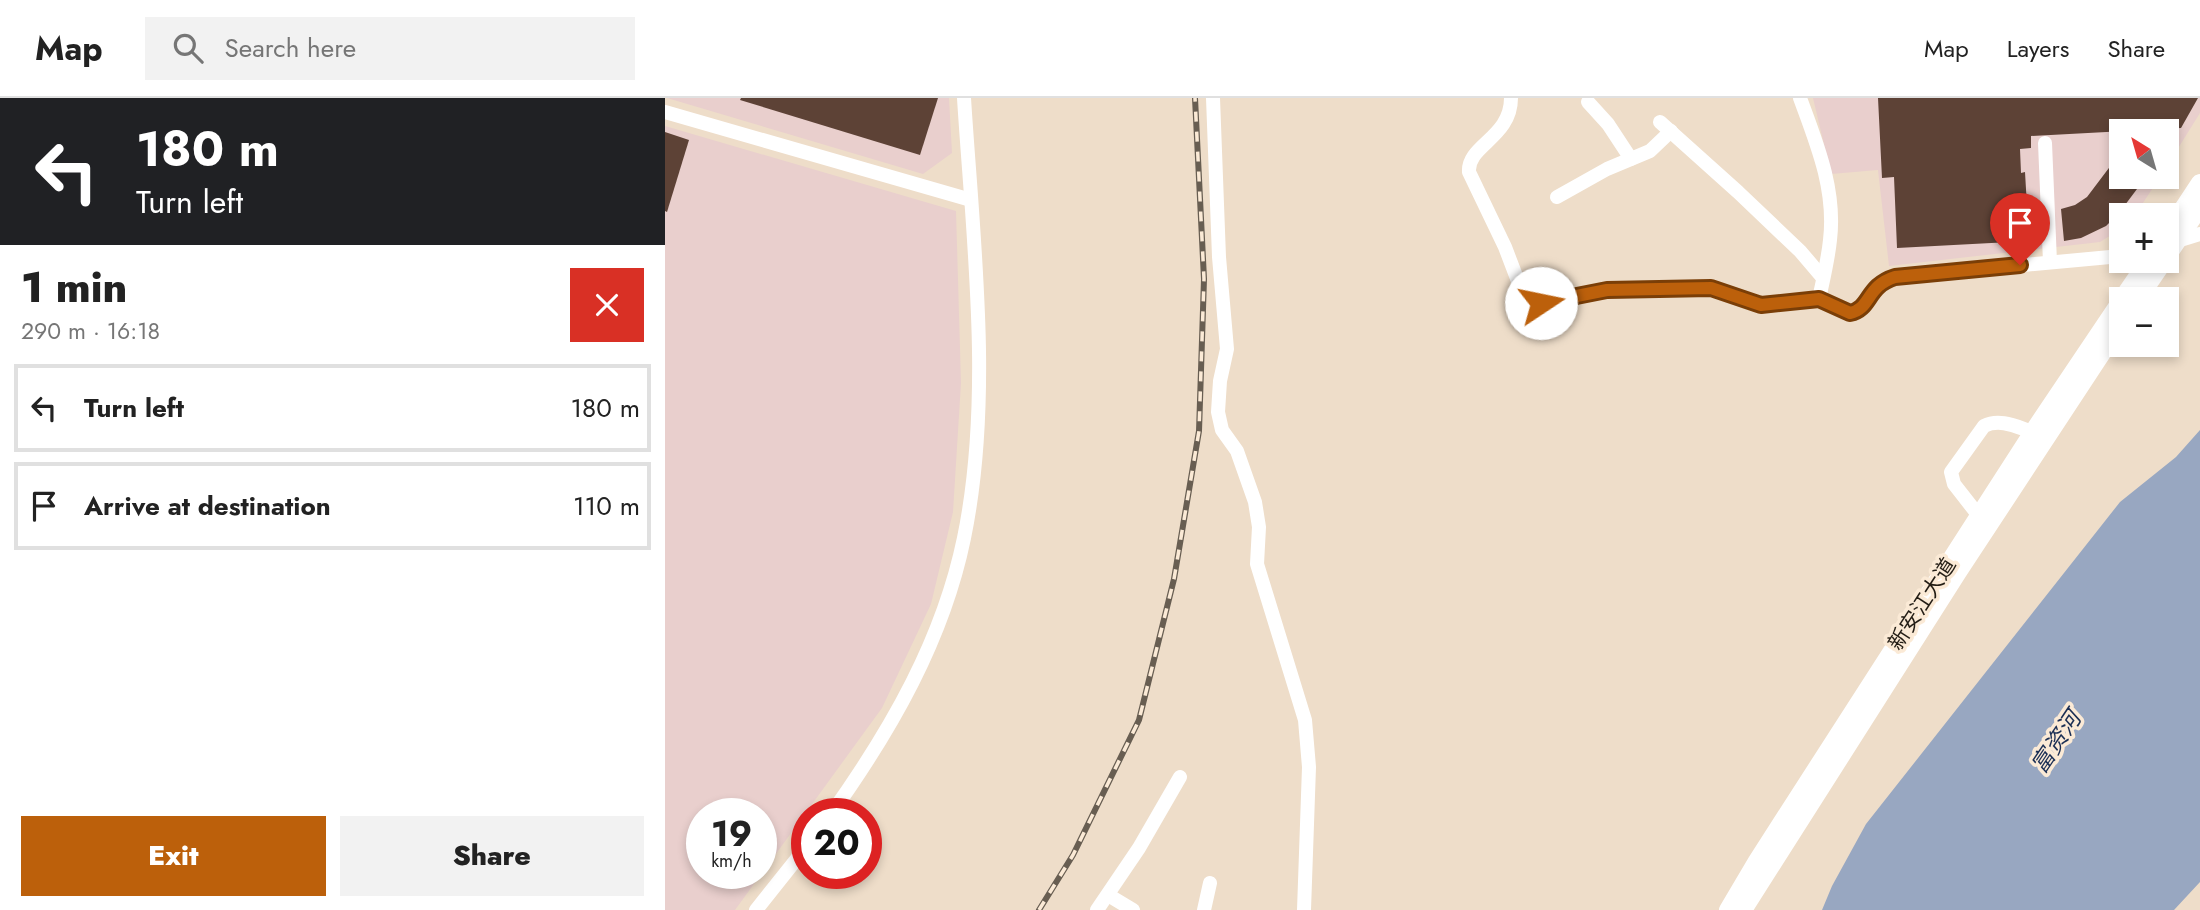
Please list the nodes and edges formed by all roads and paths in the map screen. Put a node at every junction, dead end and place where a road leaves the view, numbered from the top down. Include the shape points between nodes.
1 (964, 98) edge
2 (1213, 98) edge
3 (1511, 98) edge
4 (1800, 98) edge
5 (1588, 102) dead end
6 (665, 112) edge
7 (2045, 143) dead end
8 (1632, 159) junction
9 (2200, 183) edge
10 (1557, 197) dead end
11 (971, 200) junction
12 (2200, 207) edge
13 (2179, 226) edge
14 (2179, 234) edge
15 (2200, 234) edge
16 (2179, 243) edge
17 (2109, 257) edge
18 (2050, 262) junction
19 (1823, 278) junction
20 (1819, 299) junction
21 (2109, 318) edge
22 (2109, 342) edge
23 (2033, 432) junction
24 (1979, 516) junction
25 (1180, 777) dead end
26 (842, 798) edge
27 (791, 866) edge
28 (1210, 883) dead end
29 (1108, 894) junction
30 (756, 910) edge
31 (1097, 910) edge
32 (1133, 910) edge
33 (1204, 910) edge
34 (1304, 910) edge
35 (1728, 910) edge
36 (1743, 910) edge

1 - 11 street
2 - 34 street via 1227,349 1218,412 1255,502 1257,564 1305,720 1309,767
3 - 20 street via 1507,121 1471,159 1469,172 1529,299 1541,303 1607,290 1689,288 1711,288 1761,305
4 - 19 street via 1822,158 1828,191 1830,240
5 - 8 street
6 - 11 street
7 - 18 street
8 - 10 street
8 - 19 street via 1650,151 1666,127
9 - 13 main road
11 - 26 street via 979,392 975,464 963,540 943,609 910,688
12 - 14 main road
15 - 16 street
17 - 18 street
18 - 20 street via 1895,277 1877,285 1854,313
19 - 20 street
21 - 23 main road, 新安江大道
22 - 36 main road, 新安江大道
23 - 24 main road, 新安江大道
23 - 24 street via 2001,422 1987,424 1951,472 1954,484
24 - 35 main road, 新安江大道
25 - 29 street
27 - 30 street
28 - 33 street
29 - 31 street
29 - 32 street

